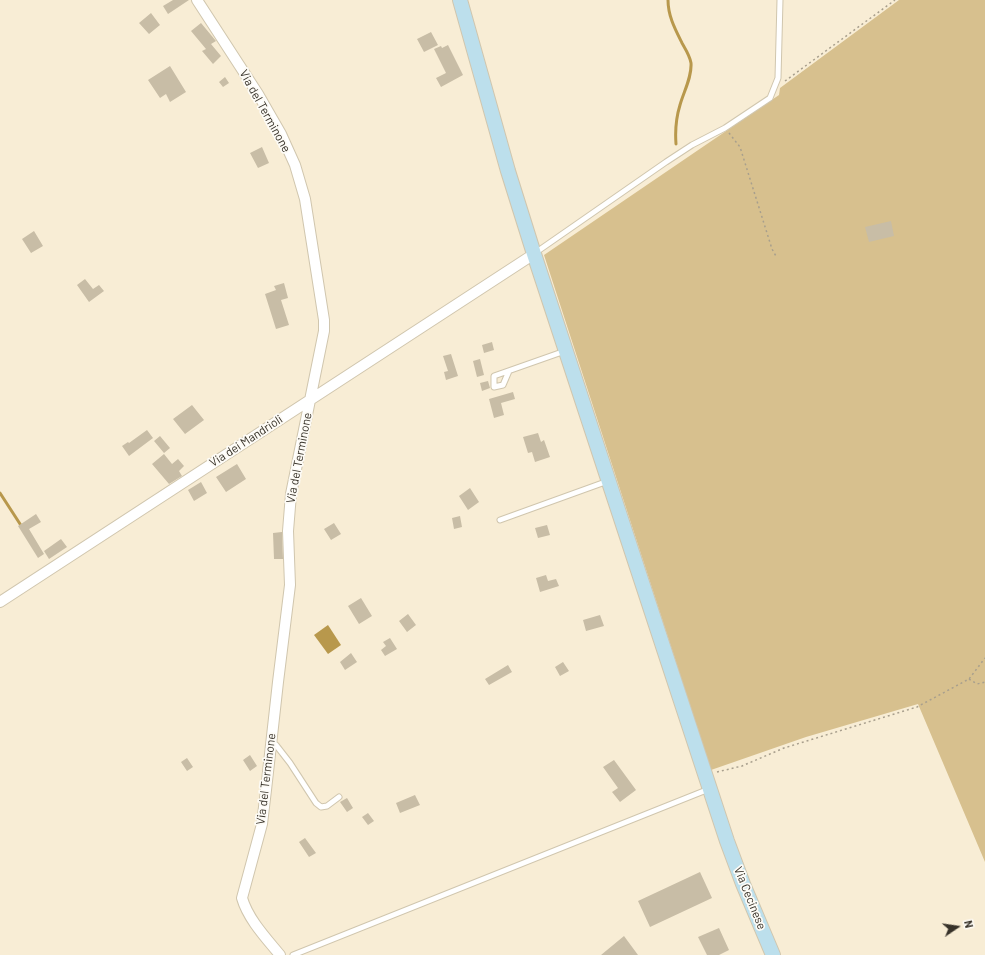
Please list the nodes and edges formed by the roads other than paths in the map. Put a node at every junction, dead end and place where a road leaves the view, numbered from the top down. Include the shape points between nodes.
1 (197, 0) edge
2 (460, 0) edge
3 (780, 0) edge
4 (534, 254) junction
5 (566, 351) junction
6 (509, 371) dead end
7 (310, 399) junction
8 (609, 481) junction
9 (500, 520) dead end
10 (0, 602) edge
11 (276, 745) dead end
12 (709, 789) junction
13 (339, 798) dead end
14 (280, 955) edge
15 (293, 955) edge
16 (773, 955) edge

1 - 7 street, Via del Terminone via 281,134 305,200 324,320
2 - 4 main road, Via Cecinese
3 - 4 lane via 778,78 770,98 725,128 692,145
4 - 5 main road, Via Cecinese
4 - 7 street, Via dei Mandrioli
5 - 6 lane
5 - 8 main road, Via Cecinese
7 - 10 street, Via dei Mandrioli
7 - 14 street, Via del Terminone via 289,505 290,585 262,824 242,898 262,934
8 - 9 lane
8 - 12 main road, Via Cecinese
11 - 13 lane via 316,803 321,807 327,806
12 - 15 lane
12 - 16 main road, Via Cecinese via 743,884

